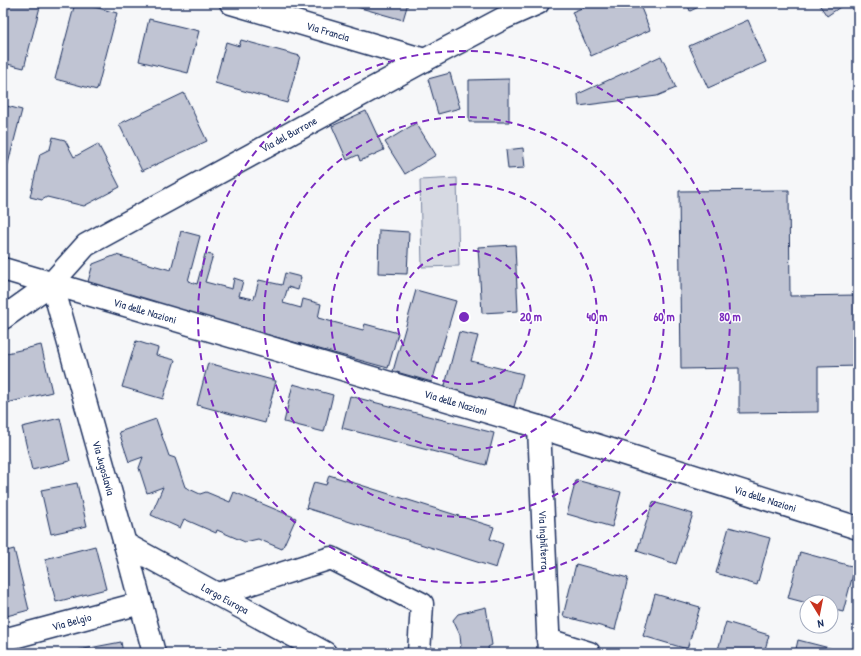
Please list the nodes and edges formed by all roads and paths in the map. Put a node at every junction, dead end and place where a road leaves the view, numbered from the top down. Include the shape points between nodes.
1 (231, 3) edge
2 (537, 3) edge
3 (424, 60) junction
4 (3, 269) edge
5 (52, 283) junction
6 (3, 318) edge
7 (539, 427) junction
8 (858, 528) edge
9 (125, 544) junction
10 (218, 594) junction
11 (141, 603) junction
12 (3, 640) edge
13 (549, 646) edge
14 (154, 653) edge
15 (325, 653) edge
16 (419, 653) edge
17 (589, 653) edge

1 - 3 street, Via Francia
2 - 3 street, Via del Burrone
3 - 5 street, Via del Burrone via 86,244
4 - 5 street, Via delle Nazioni
5 - 6 street, Via del Burrone
5 - 7 street, Via delle Nazioni
5 - 9 street, Via Jugoslavia
7 - 8 street, Via delle Nazioni
7 - 13 street, Via Inghilterra
9 - 10 street, Largo Europa
9 - 11 street, Via Jugoslavia
10 - 15 street, Largo Europa
10 - 16 street via 331,558 422,604
11 - 12 street, Via Belgio
11 - 14 street, Via Jugoslavia
13 - 17 street

